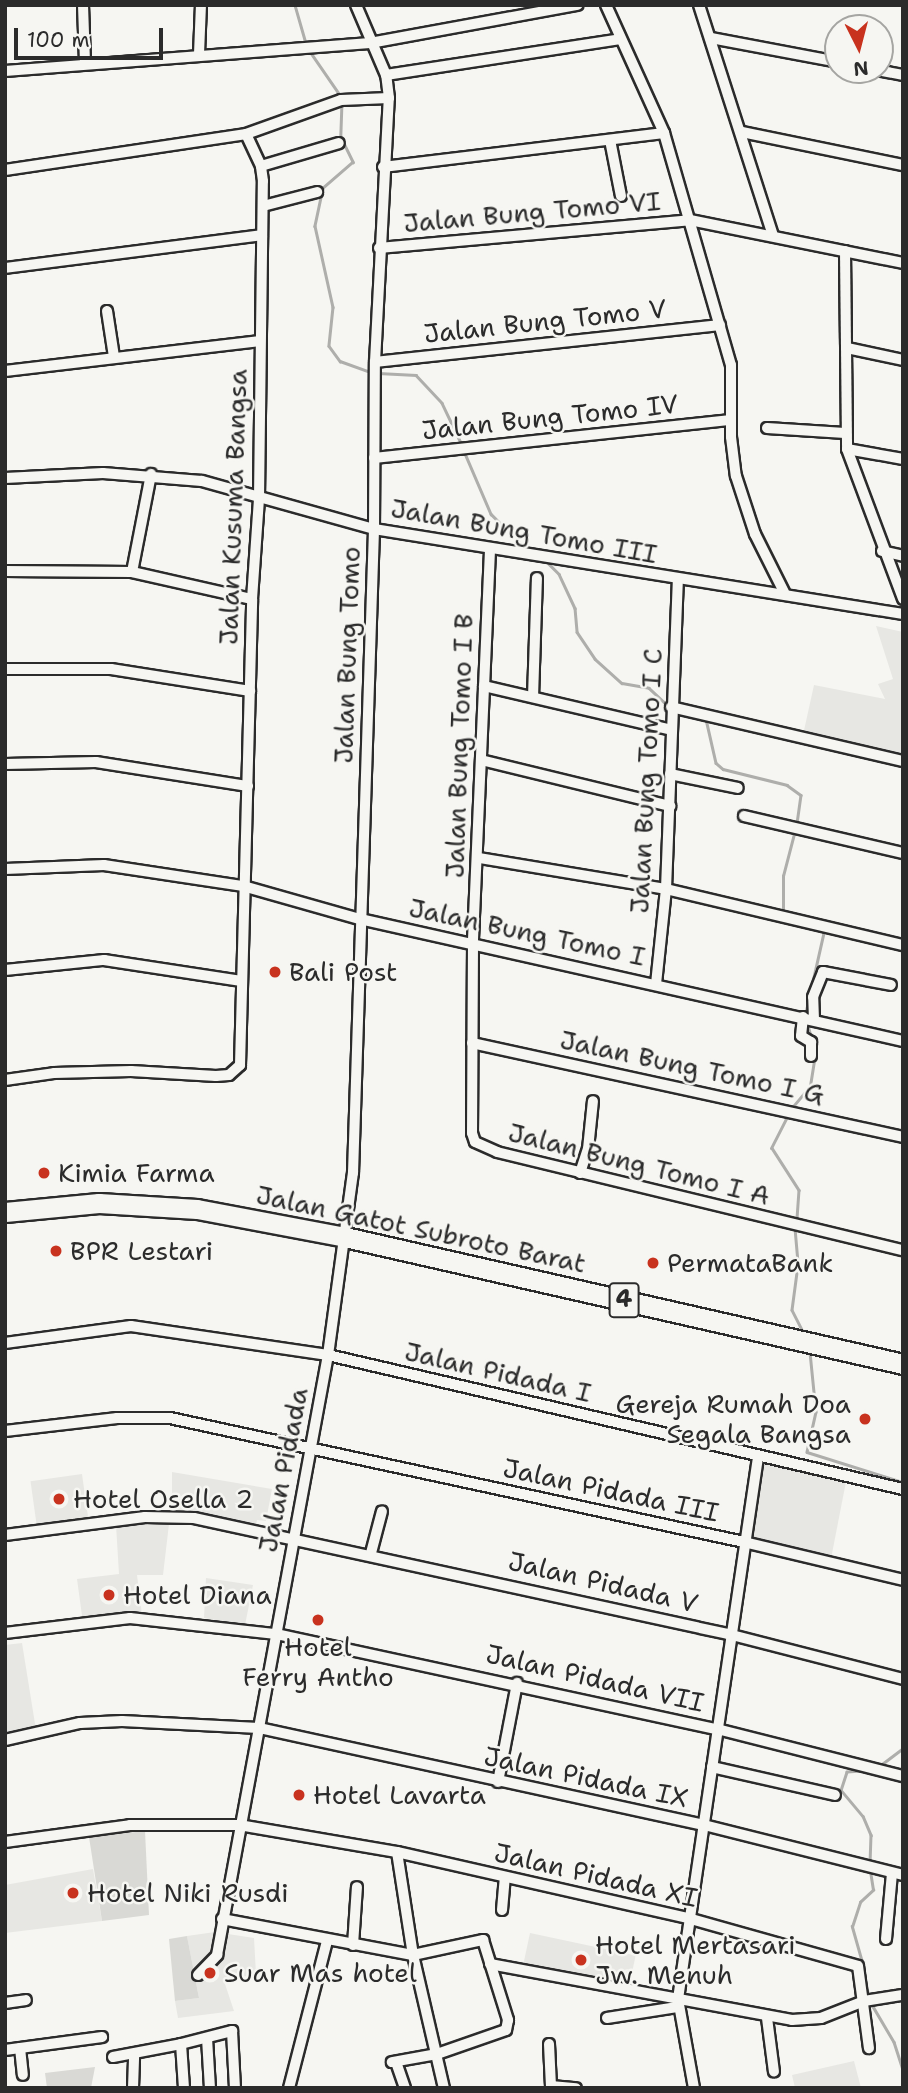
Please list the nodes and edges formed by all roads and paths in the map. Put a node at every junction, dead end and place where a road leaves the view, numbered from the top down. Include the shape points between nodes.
1 (83, 5) edge
2 (201, 5) edge
3 (356, 5) edge
4 (578, 5) edge
5 (606, 5) edge
6 (699, 5) edge
7 (710, 38) junction
8 (620, 39) junction
9 (370, 43) junction
10 (199, 54) junction
11 (824, 59) edge
12 (85, 62) junction
13 (5, 71) edge
14 (386, 75) junction
15 (388, 98) junction
16 (742, 132) junction
17 (664, 133) junction
18 (246, 134) junction
19 (611, 140) junction
20 (339, 143) dead end
21 (903, 165) edge
22 (261, 166) junction
23 (383, 167) junction
24 (5, 170) edge
25 (317, 192) dead end
26 (621, 196) dead end
27 (263, 206) junction
28 (690, 220) junction
29 (262, 235) junction
30 (773, 235) junction
31 (379, 248) junction
32 (845, 251) junction
33 (903, 263) edge
34 (5, 268) edge
35 (107, 310) dead end
36 (720, 325) junction
37 (260, 341) junction
38 (847, 348) junction
39 (114, 357) junction
40 (903, 360) edge
41 (375, 362) junction
42 (5, 371) edge
43 (731, 420) junction
44 (767, 428) dead end
45 (845, 433) junction
46 (847, 449) junction
47 (374, 458) junction
48 (903, 459) edge
49 (151, 474) junction
50 (5, 478) edge
51 (259, 498) junction
52 (374, 528) junction
53 (490, 550) junction
54 (882, 551) junction
55 (903, 556) edge
56 (5, 571) edge
57 (132, 572) junction
58 (537, 578) dead end
59 (678, 579) junction
60 (784, 592) junction
61 (252, 599) junction
62 (903, 599) edge
63 (903, 614) edge
64 (5, 669) edge
65 (484, 685) junction
66 (250, 691) junction
67 (533, 697) junction
68 (671, 707) junction
69 (671, 730) junction
70 (481, 761) junction
71 (903, 761) edge
72 (5, 764) edge
73 (670, 774) junction
74 (248, 786) junction
75 (738, 788) dead end
76 (670, 806) junction
77 (744, 816) dead end
78 (903, 853) edge
79 (479, 858) junction
80 (5, 869) edge
81 (243, 886) junction
82 (666, 890) junction
83 (360, 919) junction
84 (473, 944) junction
85 (903, 945) edge
86 (5, 970) edge
87 (240, 981) junction
88 (656, 984) junction
89 (891, 985) dead end
90 (809, 1019) junction
91 (903, 1041) edge
92 (472, 1043) junction
93 (811, 1056) dead end
94 (5, 1080) edge
95 (593, 1101) dead end
96 (903, 1137) edge
97 (580, 1173) junction
98 (5, 1212) edge
99 (345, 1237) junction
100 (903, 1250) edge
101 (5, 1343) edge
102 (328, 1355) junction
103 (903, 1364) edge
104 (5, 1431) edge
105 (309, 1447) junction
106 (758, 1457) junction
107 (903, 1489) edge
108 (382, 1511) dead end
109 (5, 1535) edge
110 (292, 1537) junction
111 (744, 1542) junction
112 (371, 1553) junction
113 (903, 1580) edge
114 (5, 1633) edge
115 (276, 1634) junction
116 (729, 1634) junction
117 (903, 1679) edge
118 (517, 1683) junction
119 (259, 1728) junction
120 (718, 1729) junction
121 (5, 1740) edge
122 (712, 1767) junction
123 (903, 1776) edge
124 (498, 1782) junction
125 (835, 1795) dead end
126 (239, 1825) junction
127 (704, 1825) junction
128 (5, 1842) edge
129 (397, 1852) junction
130 (897, 1874) edge
131 (505, 1877) junction
132 (357, 1887) dead end
133 (502, 1910) dead end
134 (222, 1919) junction
135 (691, 1919) junction
136 (886, 1939) dead end
137 (327, 1941) junction
138 (353, 1945) junction
139 (413, 1955) junction
140 (490, 1965) junction
141 (198, 1975) dead end
142 (903, 1995) edge
143 (26, 2000) dead end
144 (864, 2001) junction
145 (5, 2003) edge
146 (678, 2003) junction
147 (607, 2018) dead end
148 (767, 2018) junction
149 (102, 2037) dead end
150 (207, 2038) junction
151 (181, 2044) junction
152 (549, 2044) dead end
153 (20, 2048) junction
154 (869, 2048) dead end
155 (5, 2050) edge
156 (134, 2054) junction
157 (437, 2054) junction
158 (113, 2057) dead end
159 (774, 2072) dead end
160 (23, 2075) dead end
161 (133, 2088) edge
162 (184, 2088) edge
163 (210, 2088) edge
164 (235, 2088) edge
165 (289, 2088) edge
166 (405, 2088) edge
167 (443, 2088) edge
168 (576, 2088) edge
169 (694, 2088) edge

1 - 12 street
2 - 10 street
3 - 9 street
4 - 9 street
5 - 8 street
6 - 7 street
7 - 11 street
7 - 16 street
8 - 14 street
8 - 17 street
9 - 10 street
9 - 14 street
10 - 12 street
12 - 13 street
14 - 15 street, Jalan Bung Tomo
15 - 18 street via 344,100
15 - 23 street, Jalan Bung Tomo
16 - 21 street
16 - 30 street
17 - 19 street
17 - 28 street
18 - 22 street, Jalan Kusuma Bangsa
18 - 24 street
19 - 23 street
19 - 26 street
20 - 22 street
22 - 27 street, Jalan Kusuma Bangsa
23 - 31 street, Jalan Bung Tomo
25 - 27 street
27 - 29 street, Jalan Kusuma Bangsa
28 - 30 street, Jalan Bung Tomo VI
28 - 31 street, Jalan Bung Tomo VI
28 - 36 street
29 - 34 street
29 - 37 street, Jalan Kusuma Bangsa
30 - 32 street, Jalan Bung Tomo VI
31 - 41 street, Jalan Bung Tomo
32 - 33 street, Jalan Bung Tomo VI
32 - 38 street
35 - 39 street
36 - 41 street, Jalan Bung Tomo V
36 - 43 street via 733,377
37 - 39 street
37 - 51 street, Jalan Kusuma Bangsa
38 - 40 street
38 - 45 street
39 - 42 street
41 - 47 street, Jalan Bung Tomo
43 - 47 street, Jalan Bung Tomo IV
43 - 60 street via 740,488 755,534
44 - 45 street
45 - 46 street
46 - 48 street
46 - 54 street
47 - 52 street, Jalan Bung Tomo
49 - 50 street, Jalan Bung Tomo III
49 - 51 street, Jalan Bung Tomo III via 231,487
49 - 57 street
51 - 52 street, Jalan Bung Tomo III
51 - 61 street, Jalan Kusuma Bangsa
52 - 53 street, Jalan Bung Tomo III
52 - 83 street, Jalan Bung Tomo
53 - 59 street, Jalan Bung Tomo III
53 - 65 street, Jalan Bung Tomo I B
54 - 55 street
54 - 62 street
56 - 57 street
57 - 61 street
58 - 67 street
59 - 60 street, Jalan Bung Tomo III
59 - 68 street, Jalan Bung Tomo I C
60 - 63 street, Jalan Bung Tomo III
61 - 66 street, Jalan Kusuma Bangsa
64 - 66 street via 111,668
65 - 67 street
65 - 70 street, Jalan Bung Tomo I B
66 - 74 street, Jalan Kusuma Bangsa
67 - 69 street
68 - 69 street, Jalan Bung Tomo I C
68 - 71 street
69 - 73 street, Jalan Bung Tomo I C
70 - 76 street
70 - 79 street, Jalan Bung Tomo I B
72 - 74 street via 96,762
73 - 75 street
73 - 76 street, Jalan Bung Tomo I C
74 - 81 street, Jalan Kusuma Bangsa
76 - 82 street, Jalan Bung Tomo I C
77 - 78 street
79 - 82 street
79 - 84 street, Jalan Bung Tomo I B
80 - 81 street, Jalan Bung Tomo I via 104,865
81 - 83 street, Jalan Bung Tomo I
81 - 87 street, Jalan Kusuma Bangsa
82 - 85 street
82 - 88 street, Jalan Bung Tomo I C
83 - 84 street, Jalan Bung Tomo I
83 - 99 street, Jalan Bung Tomo via 355,1140
84 - 88 street, Jalan Bung Tomo I
84 - 92 street, Jalan Bung Tomo I A
86 - 87 street via 104,960
87 - 94 street, Jalan Kusuma Bangsa via 240,1065 229,1075 105,1072
88 - 90 street, Jalan Bung Tomo I
89 - 90 street via 823,972
90 - 91 street, Jalan Bung Tomo I
90 - 93 street via 801,1036 811,1042
92 - 96 street, Jalan Bung Tomo I G
92 - 97 street, Jalan Bung Tomo I A via 475,1142
95 - 97 street via 588,1149
97 - 100 street, Jalan Bung Tomo I A
98 - 99 highway, Jalan Gatot Subroto Barat / 4 via 148,1204
99 - 102 street, Jalan Pidada
99 - 103 highway, Jalan Gatot Subroto Barat / 4
101 - 102 street, Jalan Pidada I via 131,1326
102 - 105 street, Jalan Pidada
102 - 106 street, Jalan Pidada I
104 - 105 street, Jalan Pidada III via 145,1417 232,1429
105 - 110 street, Jalan Pidada
105 - 111 street, Jalan Pidada III
106 - 107 street, Jalan Pidada I
106 - 111 street
108 - 112 street
109 - 110 street, Jalan Pidada V via 145,1517 194,1518
110 - 112 street, Jalan Pidada V
110 - 115 street, Jalan Pidada
111 - 113 street, Jalan Pidada III
111 - 116 street
112 - 116 street, Jalan Pidada V
114 - 115 street, Jalan Pidada VII via 158,1619
115 - 118 street, Jalan Pidada VII
115 - 119 street, Jalan Pidada
116 - 117 street, Jalan Pidada V
116 - 120 street
118 - 120 street, Jalan Pidada VII
118 - 124 street
119 - 121 street, Jalan Pidada IX via 122,1721 80,1723
119 - 124 street, Jalan Pidada IX
119 - 126 street, Jalan Pidada
120 - 122 street
120 - 123 street, Jalan Pidada VII
122 - 125 street
122 - 127 street
124 - 127 street, Jalan Pidada IX
126 - 128 street, Jalan Pidada XI via 130,1825
126 - 129 street, Jalan Pidada XI
126 - 134 street, Jalan Pidada
127 - 130 street, Jalan Pidada IX
127 - 135 street
129 - 131 street, Jalan Pidada XI
129 - 139 street
130 - 136 street
131 - 133 street
131 - 135 street, Jalan Pidada XI
132 - 138 street
134 - 137 street
134 - 141 street, Jalan Pidada via 217,1955
135 - 144 street, Jalan Pidada XI via 858,1966
135 - 146 street
137 - 138 street
137 - 165 street
138 - 139 street
139 - 140 street via 481,1939
139 - 157 street
140 - 146 street
140 - 157 street via 509,2026
142 - 144 street
143 - 145 street
144 - 148 street via 821,2018
144 - 154 street, Jalan Pidada XI
146 - 147 street
146 - 148 street
146 - 169 street
148 - 159 street
149 - 153 street
150 - 151 street
150 - 163 street
150 - 164 street via 233,2032
151 - 156 street
151 - 162 street
152 - 168 street via 551,2086
153 - 155 street
153 - 160 street
156 - 158 street
156 - 161 street
157 - 166 street via 394,2062
157 - 167 street

